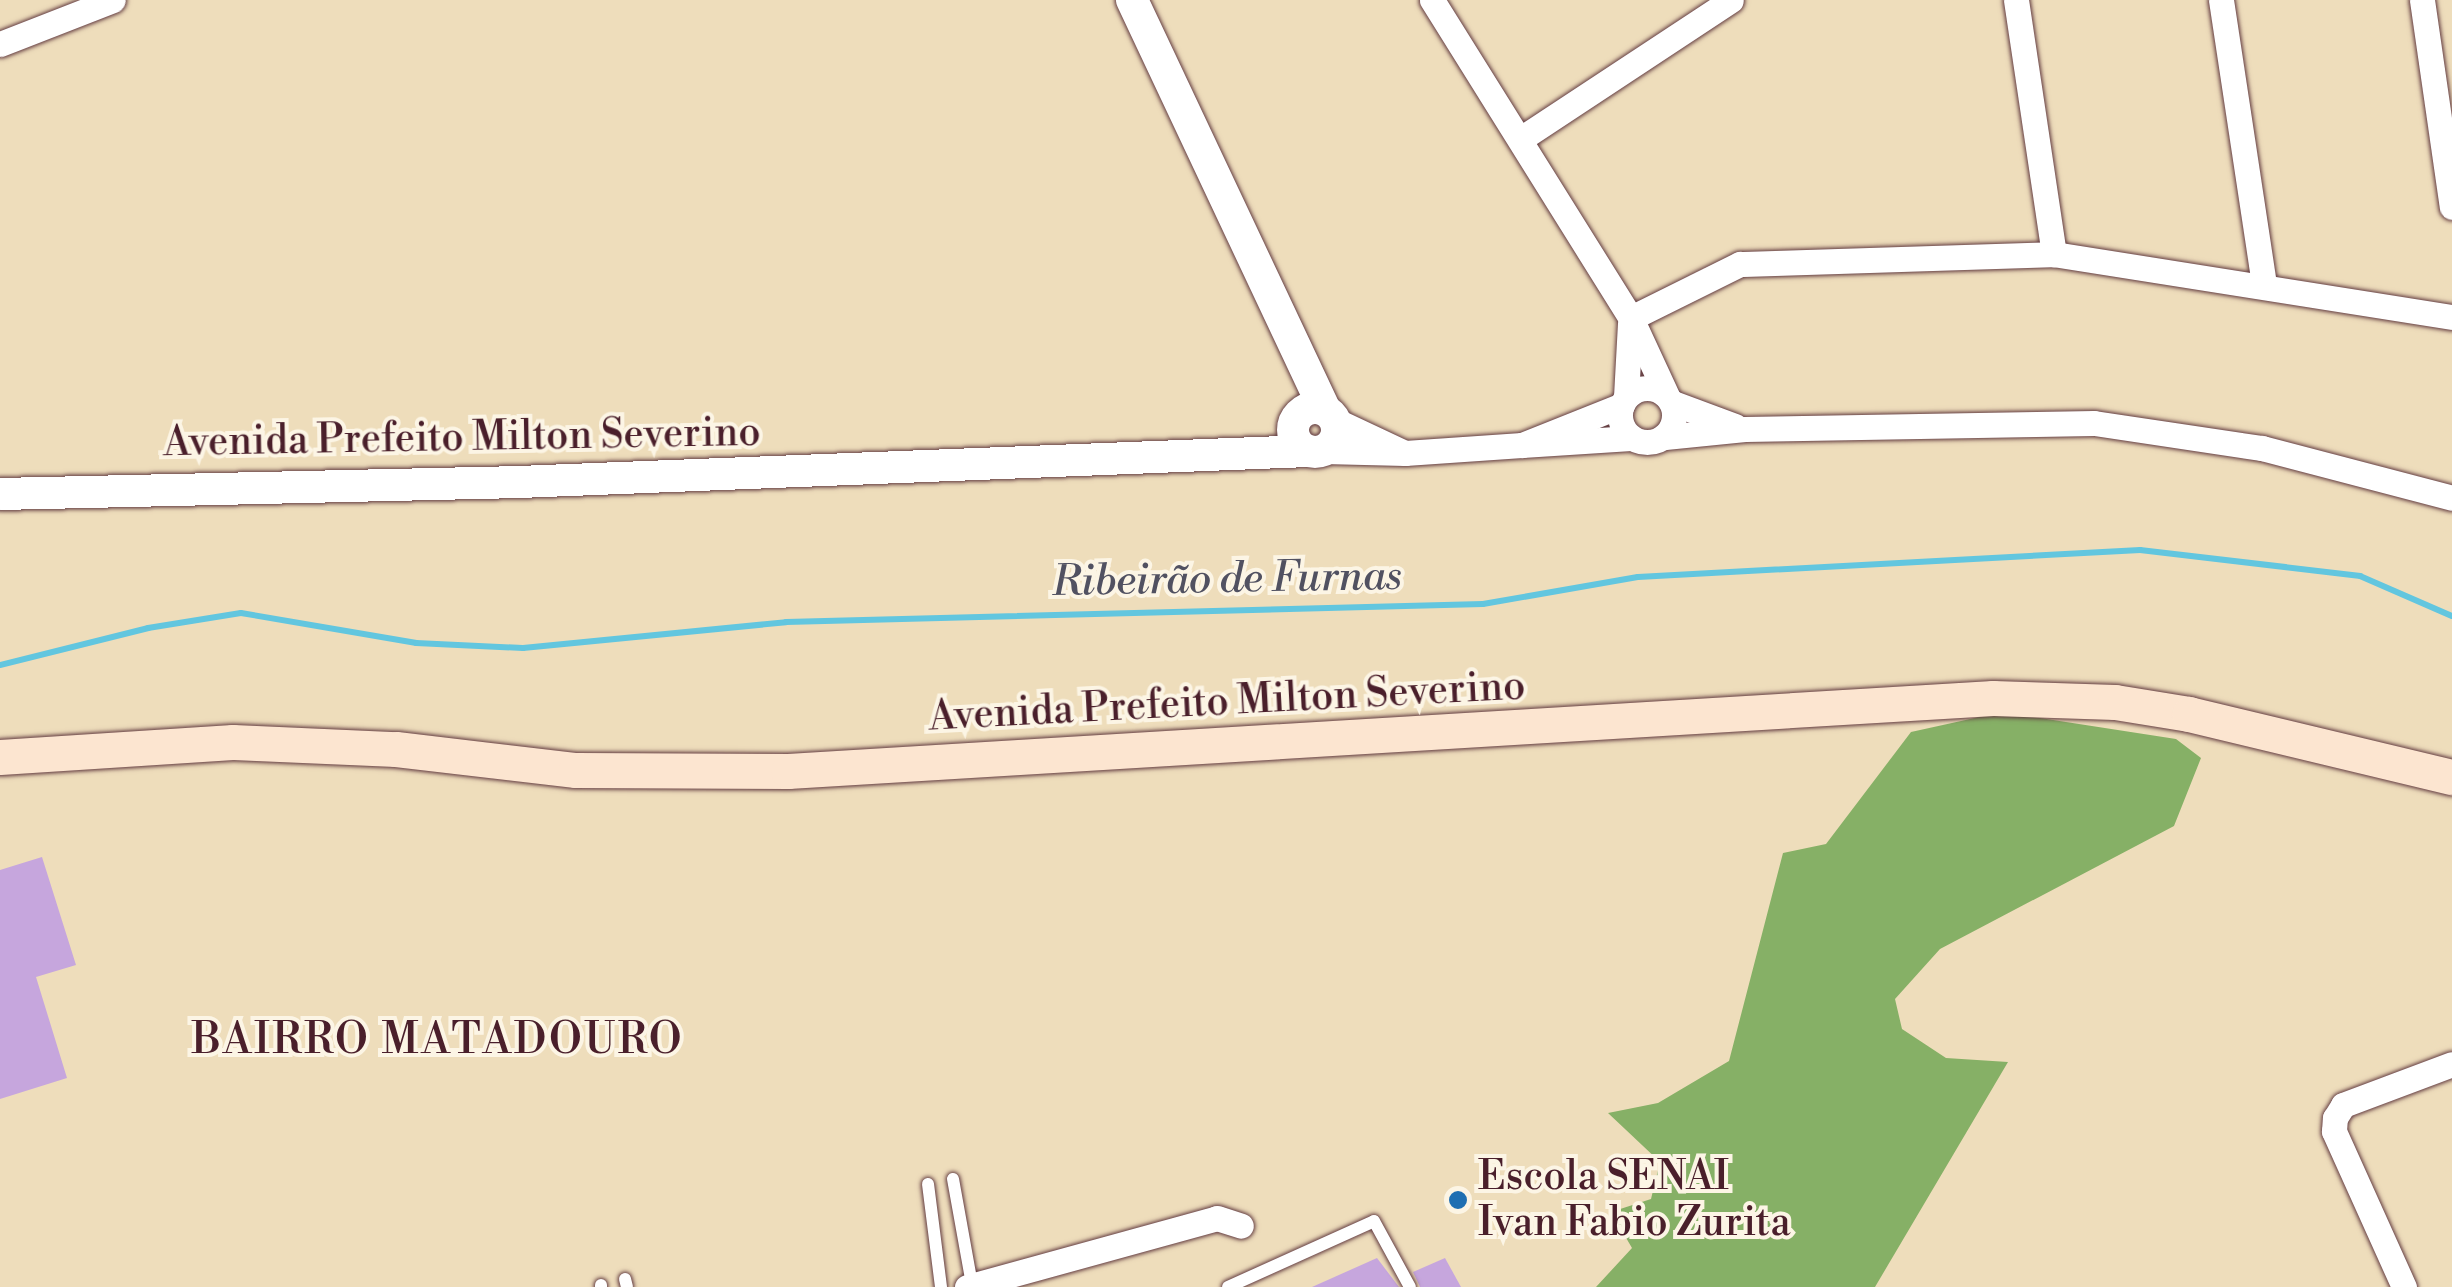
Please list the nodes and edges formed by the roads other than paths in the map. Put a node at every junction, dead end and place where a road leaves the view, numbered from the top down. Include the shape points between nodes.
1 (113, 0) edge
2 (1132, 0) edge
3 (1432, 0) edge
4 (1730, 0) edge
5 (2016, 0) edge
6 (2221, 0) edge
7 (2422, 0) edge
8 (0, 44) edge
9 (1522, 138) junction
10 (2452, 207) edge
11 (2054, 254) junction
12 (2264, 283) junction
13 (2452, 317) edge
14 (1631, 318) junction
15 (1670, 400) junction
16 (1624, 401) junction
17 (1314, 428) junction
18 (1745, 429) junction
19 (1665, 436) junction
20 (1631, 438) junction
21 (1522, 445) junction
22 (0, 494) edge
23 (2452, 498) edge
24 (0, 757) edge
25 (2452, 777) edge
26 (2452, 1064) edge
27 (953, 1179) dead end
28 (928, 1184) dead end
29 (1241, 1226) dead end
30 (970, 1286) edge
31 (941, 1287) edge
32 (1228, 1287) edge
33 (1410, 1287) edge
34 (2404, 1287) edge

1 - 8 street
2 - 17 street via 1300,353
3 - 9 street
4 - 9 street
5 - 11 street
6 - 12 street
7 - 10 street
9 - 14 street
11 - 12 street
11 - 14 street via 1740,264
12 - 13 street
14 - 15 street
14 - 16 street
15 - 16 street, Avenida Prefeito Milton Severino via 1651,388
15 - 18 street, Avenida Prefeito Milton Severino
15 - 19 street via 1674,421
16 - 20 street via 1621,423
16 - 21 street, Avenida Prefeito Milton Severino
17 - 21 street, Avenida Prefeito Milton Severino via 1405,453
17 - 22 street, Avenida Prefeito Milton Severino via 1226,456
18 - 19 street, Avenida Prefeito Milton Severino
18 - 23 street, Avenida Prefeito Milton Severino via 2094,423 2262,448
19 - 20 street, Avenida Prefeito Milton Severino via 1648,443
20 - 21 street, Avenida Prefeito Milton Severino
24 - 25 main road, Avenida Prefeito Milton Severino via 233,742 396,749 576,770 788,771 1993,698 2171,711
26 - 34 street via 2343,1105 2334,1131
27 - 30 lane
28 - 31 lane
29 - 30 street via 1217,1218
32 - 33 lane via 1374,1221

